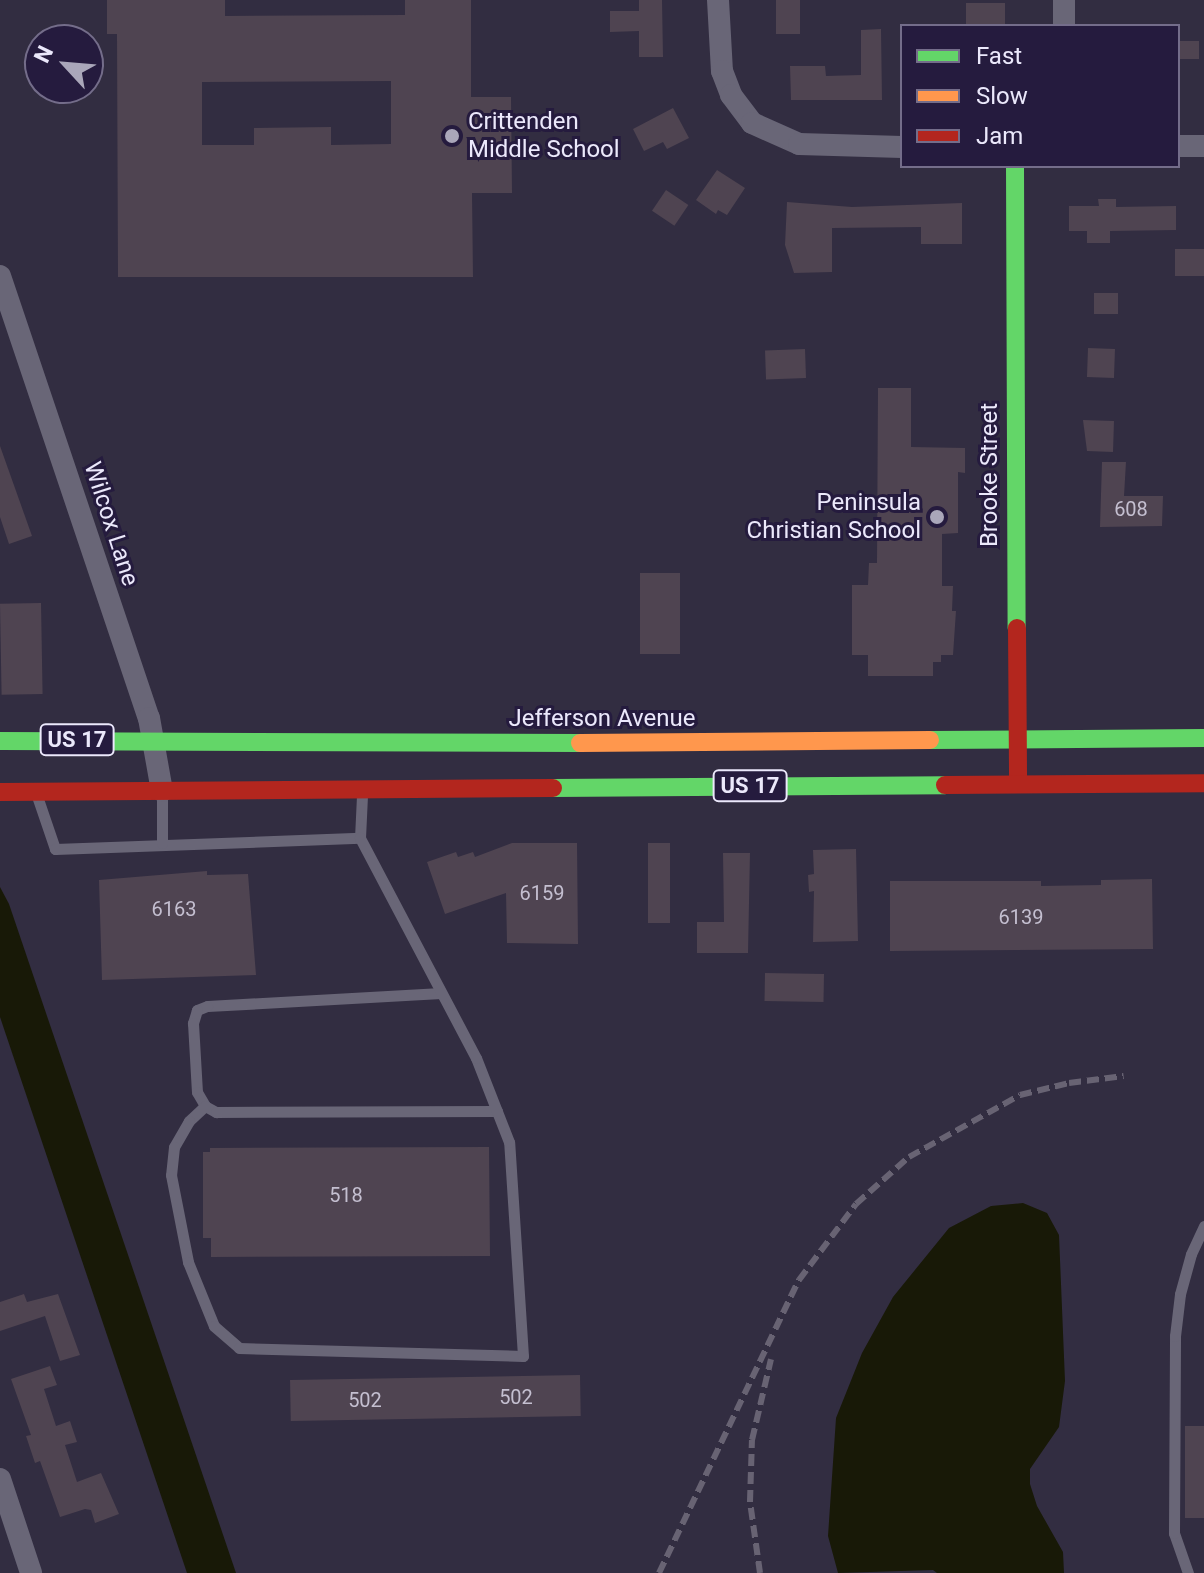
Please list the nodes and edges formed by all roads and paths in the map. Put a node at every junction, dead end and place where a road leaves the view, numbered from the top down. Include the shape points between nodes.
1 (718, 0) edge
2 (1064, 0) edge
3 (1064, 24) edge
4 (1180, 146) edge
5 (1204, 146) edge
6 (900, 147) edge
7 (1015, 168) edge
8 (0, 276) edge
9 (1204, 738) edge
10 (154, 739) junction
11 (1018, 740) junction
12 (0, 741) edge
13 (1204, 783) edge
14 (1018, 784) junction
15 (362, 789) junction
16 (162, 791) junction
17 (0, 792) edge
18 (36, 792) junction
19 (360, 838) junction
20 (162, 843) junction
21 (441, 993) junction
22 (205, 1106) junction
23 (497, 1111) junction
24 (1204, 1226) edge
25 (0, 1479) edge
26 (31, 1573) edge
27 (1188, 1573) edge

1 - 6 street via 719,44 731,95 752,123 799,144
2 - 3 street
4 - 5 street
7 - 11 main road, Brooke Street
8 - 10 street, Wilcox Lane
9 - 11 main road, Jefferson Avenue / US 17
10 - 11 main road, Jefferson Avenue / US 17
10 - 12 main road, Jefferson Avenue / US 17
10 - 16 street, Wilcox Lane
11 - 14 main road, Brooke Street
13 - 14 main road, US 17
14 - 15 main road, US 17
15 - 16 main road, US 17
15 - 19 lane
16 - 18 main road, US 17
16 - 20 lane
17 - 18 main road, US 17
18 - 20 lane via 55,849
19 - 20 lane
19 - 21 lane
21 - 22 lane via 197,1010 197,1092
21 - 23 lane
22 - 23 lane via 216,1112
22 - 23 lane via 174,1147 171,1175 188,1262 214,1326 239,1348 523,1356 509,1142
24 - 27 lane via 1183,1281 1175,1336 1174,1533
25 - 26 street

